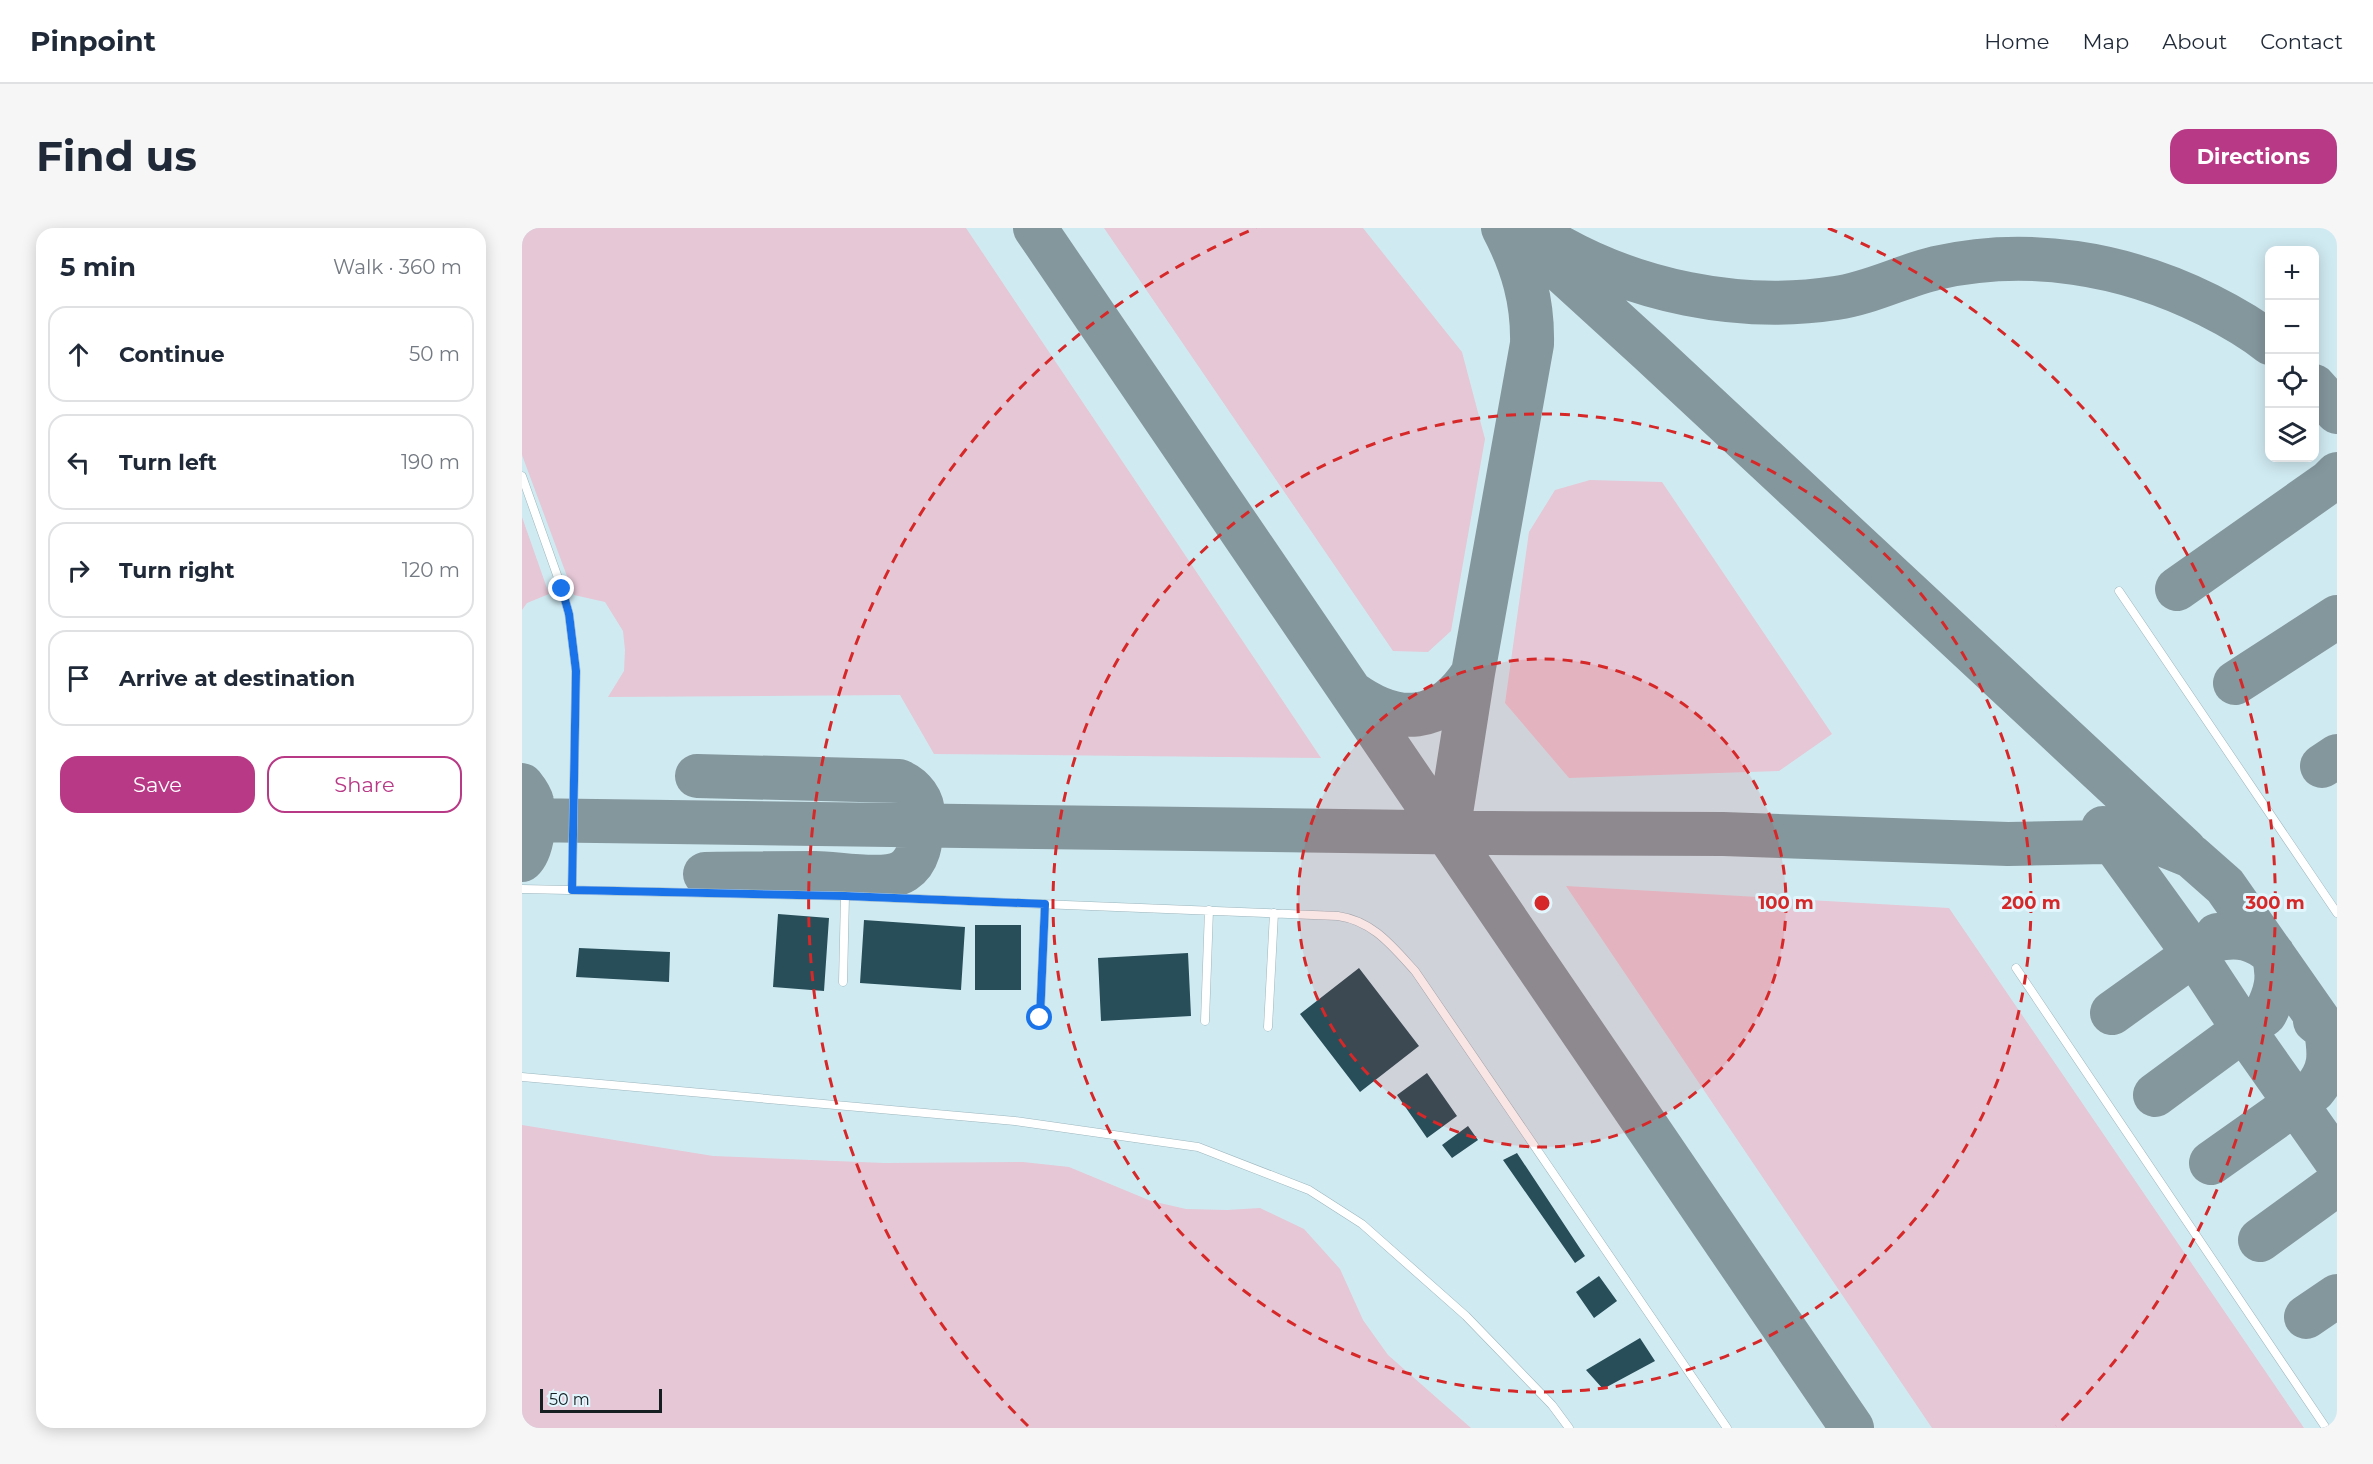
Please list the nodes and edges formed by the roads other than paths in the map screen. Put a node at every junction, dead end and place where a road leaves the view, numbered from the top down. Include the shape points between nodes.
1 (522, 477) edge
2 (2119, 591) dead end
3 (522, 889) edge
4 (572, 890) junction
5 (845, 896) junction
6 (1045, 904) junction
7 (1209, 910) junction
8 (1274, 913) junction
9 (2337, 913) edge
10 (2016, 968) dead end
11 (843, 982) dead end
12 (1040, 1018) dead end
13 (1205, 1021) dead end
14 (1268, 1027) dead end
15 (522, 1077) edge
16 (1569, 1428) edge
17 (1727, 1428) edge
18 (2326, 1428) edge

1 - 4 lane via 562,589 574,642
2 - 9 lane
3 - 4 lane
4 - 5 lane
5 - 6 lane
5 - 11 lane
6 - 7 lane
6 - 12 lane
7 - 8 lane
7 - 13 lane
8 - 14 lane
8 - 17 lane via 1338,916 1362,922 1383,937 1415,971
10 - 18 lane
15 - 16 lane via 1015,1121 1198,1147 1309,1190 1362,1224 1466,1316 1552,1405

